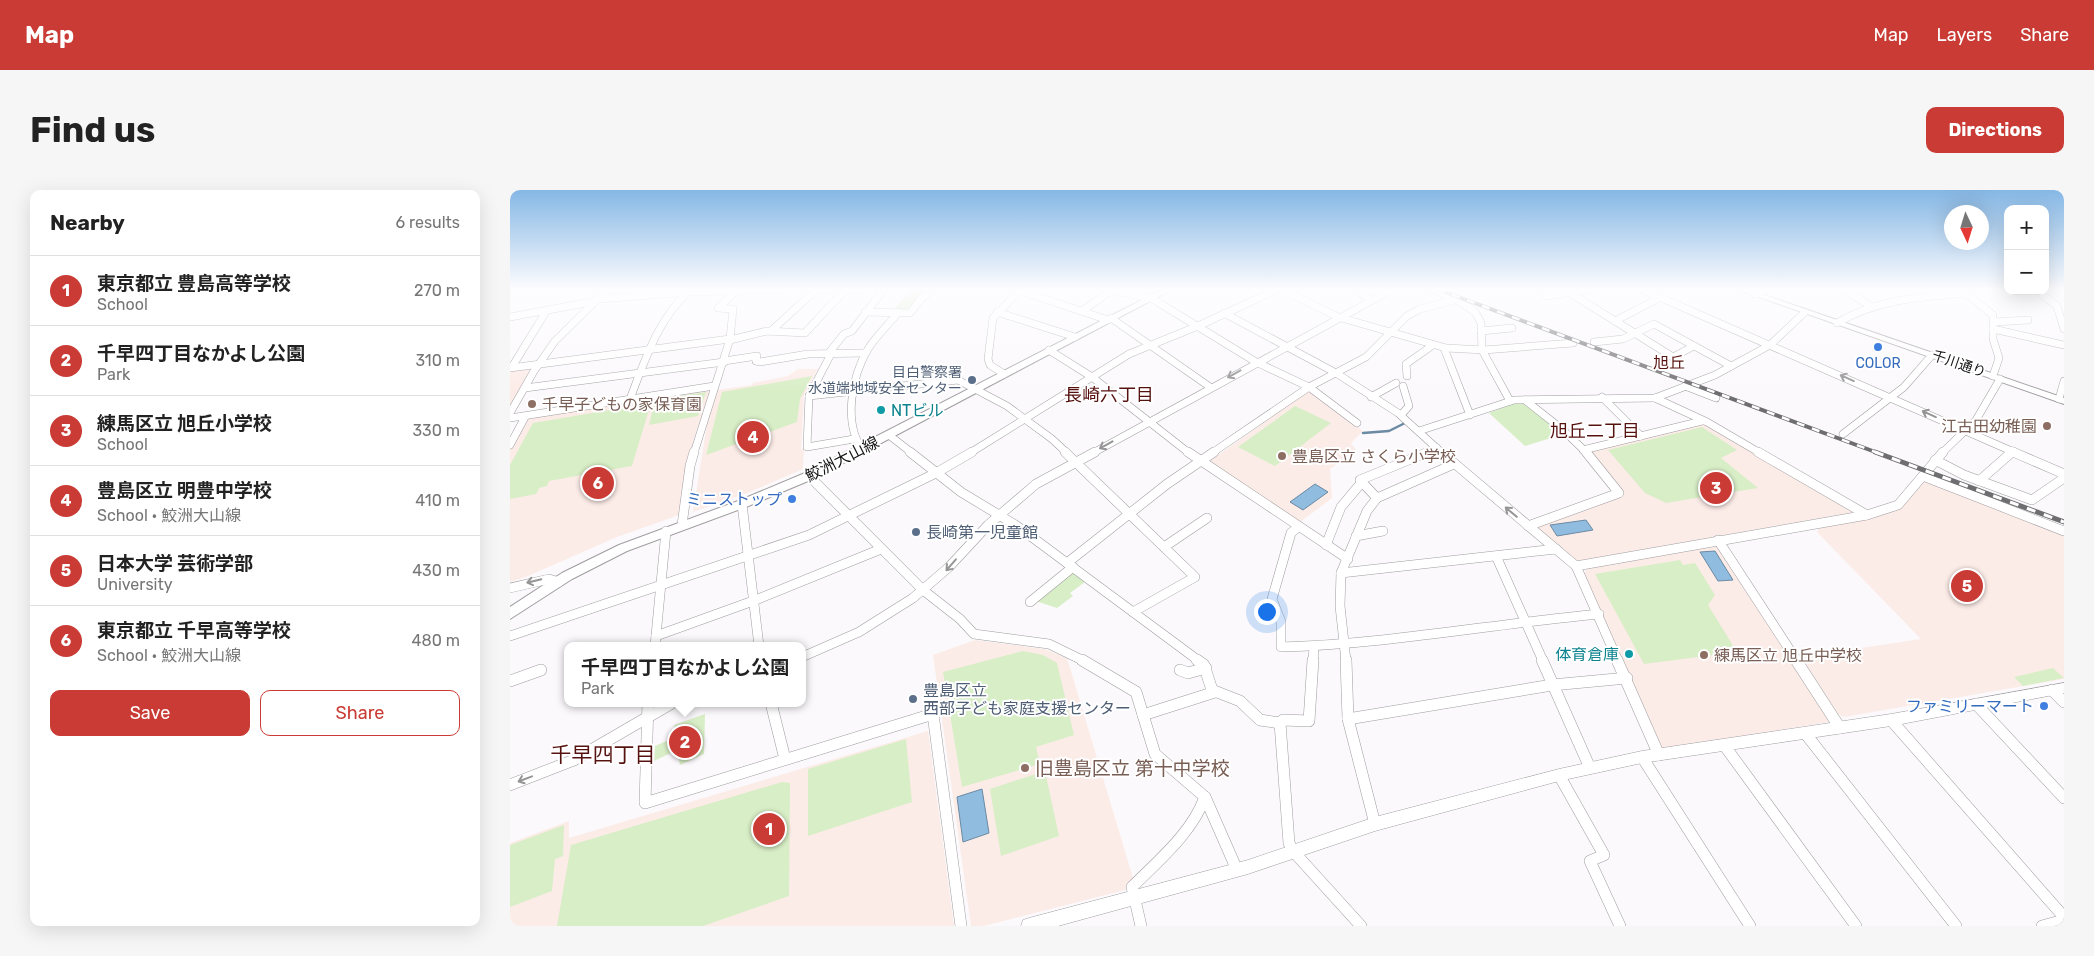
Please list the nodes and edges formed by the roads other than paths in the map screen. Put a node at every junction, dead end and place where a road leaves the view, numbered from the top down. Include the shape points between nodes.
1 (539, 323) edge
2 (572, 323) edge
3 (664, 323) edge
4 (731, 323) edge
5 (779, 323) edge
6 (814, 323) edge
7 (857, 323) edge
8 (889, 323) edge
9 (992, 323) edge
10 (1032, 323) edge
11 (1102, 323) edge
12 (1117, 323) edge
13 (1194, 323) edge
14 (1203, 323) edge
15 (1243, 323) edge
16 (1327, 323) edge
17 (1360, 323) edge
18 (1399, 323) edge
19 (1481, 323) edge
20 (1620, 323) edge
21 (1721, 323) edge
22 (1793, 323) edge
23 (1838, 323) edge
24 (1995, 323) edge
25 (1198, 326) junction
26 (1512, 328) dead end
27 (1993, 329) junction
28 (771, 331) junction
29 (1481, 331) junction
30 (1390, 332) junction
31 (1636, 334) junction
32 (1075, 337) junction
33 (730, 340) junction
34 (1594, 342) dead end
35 (1574, 343) dead end
36 (1150, 345) junction
37 (1433, 345) junction
38 (1770, 345) junction
39 (2064, 345) edge
40 (1286, 346) junction
41 (1694, 346) junction
42 (1444, 348) junction
43 (650, 350) junction
44 (1049, 350) junction
45 (1482, 350) junction
46 (865, 353) junction
47 (830, 354) junction
48 (1932, 355) junction
49 (724, 361) junction
50 (1256, 362) junction
51 (539, 364) junction
52 (1731, 366) junction
53 (511, 368) edge
54 (640, 373) junction
55 (1336, 373) junction
56 (1004, 374) junction
57 (1406, 376) dead end
58 (1092, 377) junction
59 (1996, 378) junction
60 (2064, 380) edge
61 (714, 386) junction
62 (1685, 386) junction
63 (1309, 387) junction
64 (525, 388) junction
65 (978, 388) junction
66 (1210, 388) junction
67 (853, 392) junction
68 (809, 396) junction
69 (1371, 396) junction
70 (1602, 397) junction
71 (1892, 397) junction
72 (1655, 398) junction
73 (1716, 398) dead end
74 (630, 399) junction
75 (1524, 400) junction
76 (2061, 400) edge
77 (1510, 401) junction
78 (511, 410) edge
79 (1470, 414) junction
80 (1401, 415) junction
81 (525, 417) junction
82 (510, 418) edge
83 (1026, 420) junction
84 (1702, 420) junction
85 (1148, 421) junction
86 (1357, 423) dead end
87 (1420, 431) junction
88 (1966, 431) junction
89 (889, 434) junction
90 (1843, 434) dead end
91 (1641, 436) junction
92 (854, 439) junction
93 (510, 445) edge
94 (1436, 448) junction
95 (862, 449) junction
96 (1583, 450) junction
97 (2013, 451) junction
98 (1936, 460) junction
99 (1075, 461) junction
100 (1202, 463) junction
101 (1454, 464) junction
102 (936, 473) junction
103 (2064, 474) edge
104 (809, 476) junction
105 (1923, 476) junction
106 (2064, 478) edge
107 (1979, 481) junction
108 (1362, 482) junction
109 (1377, 498) junction
110 (742, 504) junction
111 (1128, 514) junction
112 (1867, 515) junction
113 (848, 516) junction
114 (998, 516) junction
115 (1207, 518) dead end
116 (682, 525) junction
117 (1528, 526) junction
118 (1298, 527) junction
119 (666, 531) junction
120 (1383, 531) dead end
121 (2064, 531) edge
122 (1356, 536) junction
123 (1718, 540) junction
124 (1326, 545) junction
125 (1164, 547) junction
126 (881, 549) junction
127 (1556, 549) junction
128 (748, 556) junction
129 (1496, 556) junction
130 (1348, 559) junction
131 (1070, 565) junction
132 (1576, 566) junction
133 (1341, 573) junction
134 (559, 582) junction
135 (659, 586) junction
136 (510, 588) edge
137 (923, 590) junction
138 (753, 601) junction
139 (1030, 602) dead end
140 (511, 612) edge
141 (1133, 612) junction
142 (1599, 614) junction
143 (1524, 621) junction
144 (510, 636) edge
145 (655, 641) edge
146 (758, 642) edge
147 (1345, 645) junction
148 (1314, 647) junction
149 (806, 656) edge
150 (1206, 668) junction
151 (541, 670) dead end
152 (1180, 670) dead end
153 (1627, 678) junction
154 (510, 682) edge
155 (1552, 686) junction
156 (2058, 689) edge
157 (1216, 692) junction
158 (2064, 702) edge
159 (1976, 704) junction
160 (647, 707) edge
161 (665, 707) edge
162 (772, 707) edge
163 (1143, 715) junction
164 (646, 717) junction
165 (1348, 719) junction
166 (1891, 720) junction
167 (1280, 723) junction
168 (1840, 728) junction
169 (1805, 733) junction
170 (1724, 745) junction
171 (1659, 755) junction
172 (1642, 757) junction
173 (785, 759) junction
174 (1590, 768) junction
175 (1559, 775) junction
176 (510, 784) edge
177 (1205, 797) junction
178 (2064, 798) edge
179 (1375, 824) junction
180 (1293, 851) junction
181 (1237, 870) junction
182 (1134, 897) junction
183 (2064, 918) edge
184 (961, 926) edge
185 (1029, 926) edge
186 (1141, 926) edge
187 (1361, 926) edge
188 (1620, 926) edge
189 (1750, 926) edge
190 (1856, 926) edge
191 (1956, 926) edge
192 (2042, 926) edge

1 - 53 street
2 - 51 street
3 - 43 street
4 - 33 street
5 - 28 street
6 - 28 street via 805,333
7 - 47 street via 852,331 844,334
8 - 46 street
9 - 56 street via 988,359 990,365
10 - 32 street
11 - 32 main road, 鮫洲大山線
12 - 36 street
13 - 25 street
14 - 25 street
15 - 40 street
16 - 40 street
17 - 30 street
18 - 30 street
19 - 29 street
20 - 31 street
21 - 38 street
22 - 38 street
23 - 48 main road, 千川通り
24 - 27 street
25 - 36 street
25 - 50 street
26 - 29 street
27 - 39 street
27 - 59 street via 1999,358
28 - 33 street
29 - 45 street
30 - 37 street
30 - 55 street via 1366,357
31 - 34 street via 1623,340
31 - 41 street via 1654,324
31 - 41 street via 1673,356
32 - 44 main road, 鮫洲大山線
33 - 43 street
33 - 49 street
35 - 45 street
36 - 58 street via 1128,354
36 - 66 street
37 - 42 street
37 - 57 street via 1406,364
38 - 52 street
71 -> 38 street
40 - 50 street
40 - 55 street
41 - 52 street
42 - 45 street
42 - 79 street
43 - 51 street
43 - 54 street
44 - 56 main road, 鮫洲大山線
44 - 58 street
45 - 77 street
46 - 47 street
46 - 67 street
47 - 49 street via 760,362 756,362 757,356
47 - 68 street
48 - 59 main road, 千川通り
48 - 71 street
49 - 54 street
49 - 61 street
50 - 63 street
50 -> 66 street
51 - 53 street
51 - 64 street
52 - 62 street
54 - 64 street
54 - 74 street
55 - 63 street
55 - 69 street
56 - 65 main road, 鮫洲大山線
58 - 83 street
58 - 85 street
59 - 76 main road, 千川通り
59 - 88 street via 1976,420
60 - 76 street
61 - 74 street
61 - 116 street via 690,466
62 - 72 street
62 - 73 street
63 - 86 street
63 - 100 street
64 - 78 street
65 - 67 street via 958,380
65 - 83 street
65 - 89 main road, 鮫洲大山線
66 - 85 street
67 - 68 street
67 - 92 street
68 - 92 street via 807,448
69 - 80 street
69 - 80 street via 1399,385 1409,406
70 - 72 street
70 - 75 street
70 - 91 street
88 -> 71 street
71 - 90 street
72 - 84 street
74 - 81 street
75 - 77 street
75 - 96 street
77 - 79 street
79 - 87 street
80 - 87 street
81 - 82 street
81 - 93 street
83 - 99 street
83 - 102 street
84 - 91 street
84 - 112 street
85 -> 99 street
85 - 100 street
87 - 94 street
88 - 97 street
88 - 98 street
89 - 95 main road, 鮫洲大山線
89 - 102 street
91 - 96 street
92 - 95 street
94 - 101 street
94 - 108 street via 1360,480
95 - 104 main road, 鮫洲大山線
96 - 117 street via 1611,479 1619,493
97 - 103 street
97 - 107 street
98 - 105 street
98 - 107 street
99 - 111 street
99 - 114 street via 1036,484
100 - 111 street
100 - 118 street
101 - 109 street
117 -> 101 street
102 - 113 street
102 - 114 street
104 - 110 main road, 鮫洲大山線
104 - 113 street
105 - 112 street via 1898,505
105 - 121 street
106 - 107 street via 2032,500
108 - 109 street
108 - 124 street via 1342,507
109 - 122 street
110 - 116 main road, 鮫洲大山線
110 - 128 street
111 - 125 street
111 - 131 street
112 - 123 street
113 - 126 street
113 - 128 street via 807,536
114 - 131 street
114 -> 137 street via 946,571
115 - 125 street
116 - 119 main road, 鮫洲大山線
117 - 127 street
118 - 124 street
118 - 148 street via 1291,533 1272,599 1281,622 1281,647
119 - 134 main road, 鮫洲大山線 via 623,548
119 - 135 street
120 - 122 street
122 - 130 street
123 - 132 street
123 - 168 street
124 - 130 street
125 - 141 street via 1195,577
126 - 137 street
126 - 138 street
127 - 129 street
127 - 132 street
128 - 135 street
128 - 138 street
129 - 133 street
129 - 143 street
130 - 133 street
131 - 139 street
131 - 141 street
132 - 142 street
133 - 147 street via 1340,606
134 -> 136 street via 549,579
134 - 140 main road, 鮫洲大山線
135 - 144 street
135 - 145 street
137 - 149 street via 871,626
137 - 163 street via 974,634 1049,644 1068,652 1136,692
138 - 145 street
138 - 146 street
141 - 150 street
142 - 143 street
142 - 153 street
143 - 147 street
143 - 155 street
147 - 148 street
147 - 165 street
148 - 167 street via 1309,721 1283,720
150 - 152 street via 1188,673
150 - 157 street via 1212,690
151 - 154 street
153 - 155 street
153 - 171 street
155 - 165 street
155 - 174 street
156 - 158 street
156 - 159 street
157 - 163 street
157 - 167 street via 1240,701 1260,720
159 - 166 street
159 - 178 street
160 - 164 street
161 - 164 street
162 - 173 street
163 - 177 street via 1156,754
164 - 173 street via 645,803
164 -> 176 street via 574,760
165 - 179 street
166 - 168 street
166 - 183 street
167 - 180 street via 1289,843
168 - 169 street
169 - 170 street
169 - 191 street
170 - 171 street
170 - 190 street
171 - 172 street
172 - 174 street
172 - 189 street
173 - 184 street via 933,714
174 - 175 street
175 - 179 street
175 - 188 street via 1604,855 1590,861
177 - 181 street
177 - 182 street via 1204,805 1191,822 1132,887
179 - 180 street
180 - 181 street
180 - 187 street
181 - 182 street
182 - 185 street
182 - 186 street
183 - 192 street

